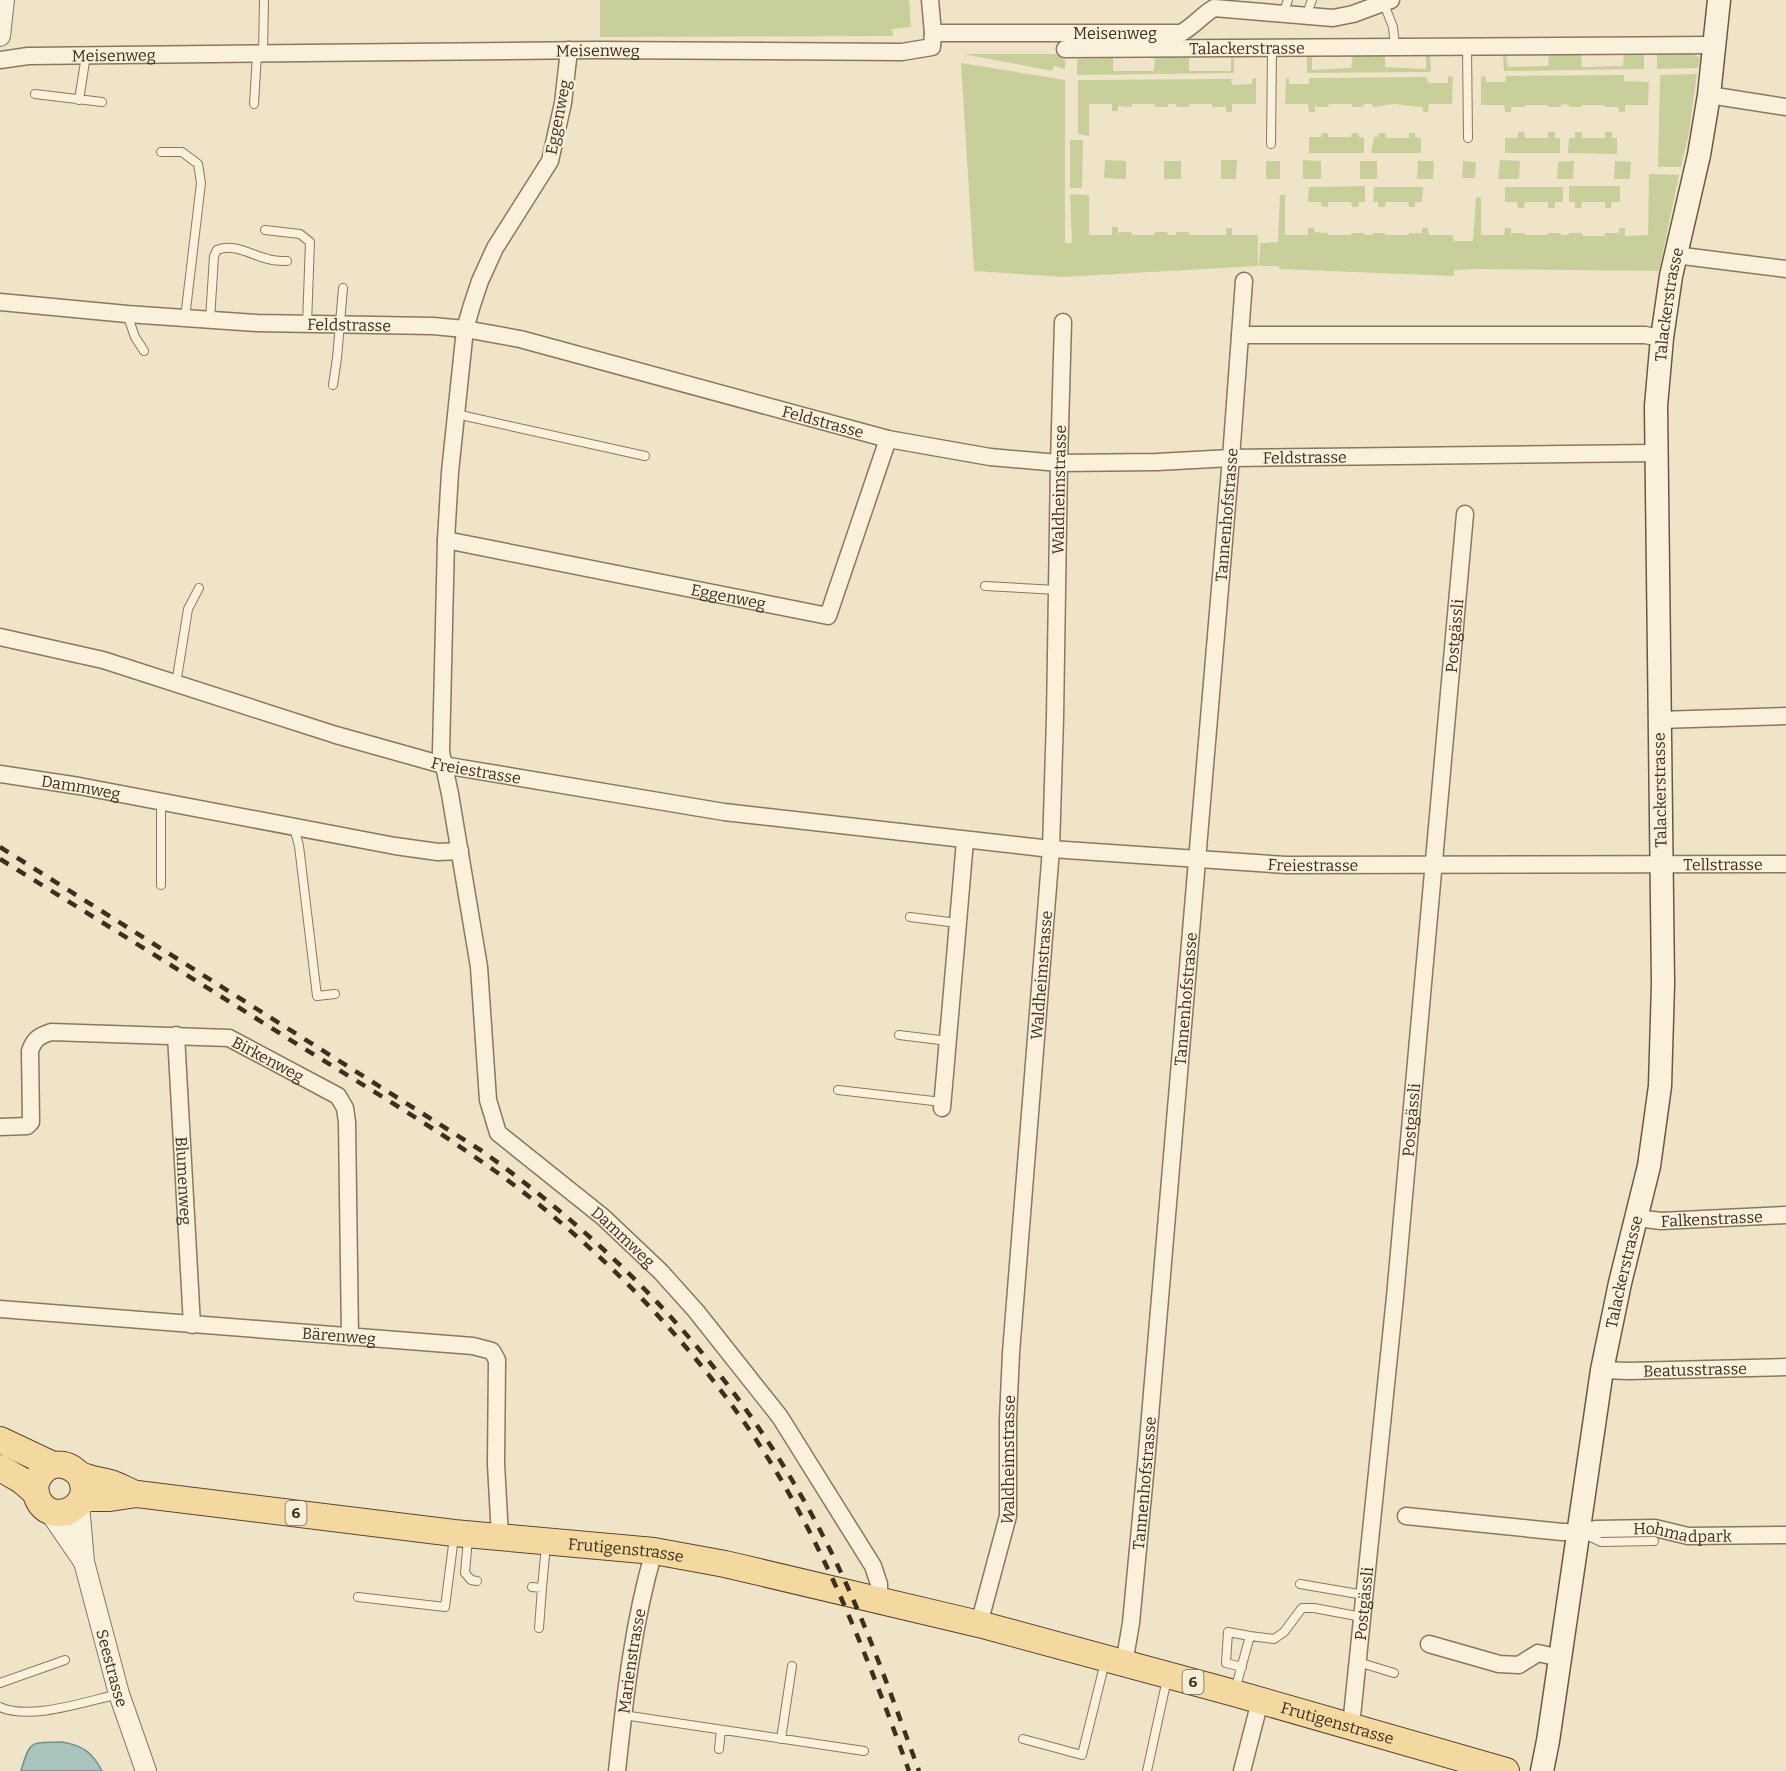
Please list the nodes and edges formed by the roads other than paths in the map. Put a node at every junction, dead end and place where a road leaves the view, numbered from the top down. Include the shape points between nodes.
1 (4, 0) edge
2 (264, 0) edge
3 (930, 0) edge
4 (1719, 0) edge
5 (1387, 2) edge
6 (1286, 7) edge
7 (1309, 8) edge
8 (0, 36) edge
9 (932, 40) junction
10 (1715, 45) junction
11 (1395, 47) junction
12 (1467, 47) junction
13 (1272, 48) junction
14 (569, 50) junction
15 (1065, 50) dead end
16 (260, 54) junction
17 (86, 55) junction
18 (0, 60) edge
19 (35, 93) dead end
20 (1709, 94) junction
21 (79, 100) junction
22 (102, 102) dead end
23 (254, 104) dead end
24 (1786, 107) edge
25 (1468, 138) dead end
26 (1271, 144) dead end
27 (160, 152) dead end
28 (265, 230) dead end
29 (1675, 255) junction
30 (287, 261) dead end
31 (1786, 269) edge
32 (1244, 280) dead end
33 (343, 288) dead end
34 (0, 302) edge
35 (127, 314) junction
36 (185, 318) junction
37 (210, 320) junction
38 (1063, 322) dead end
39 (308, 324) junction
40 (340, 324) junction
41 (465, 329) junction
42 (1240, 335) junction
43 (1662, 338) junction
44 (144, 351) dead end
45 (333, 385) dead end
46 (456, 414) junction
47 (888, 439) junction
48 (1655, 453) junction
49 (645, 456) dead end
50 (1231, 459) junction
51 (1059, 463) junction
52 (1465, 514) dead end
53 (446, 540) junction
54 (985, 586) dead end
55 (199, 588) dead end
56 (1057, 590) junction
57 (0, 637) edge
58 (176, 684) junction
59 (1786, 716) edge
60 (1659, 720) junction
61 (443, 765) junction
62 (0, 774) edge
63 (161, 803) junction
64 (294, 828) junction
65 (965, 841) junction
66 (1051, 849) junction
67 (460, 851) junction
68 (1196, 859) junction
69 (1660, 864) junction
70 (1786, 864) edge
71 (1435, 865) junction
72 (161, 885) dead end
73 (910, 916) dead end
74 (957, 923) junction
75 (335, 994) dead end
76 (176, 1035) junction
77 (898, 1035) dead end
78 (948, 1041) junction
79 (838, 1090) dead end
80 (942, 1105) joint
81 (0, 1127) edge
82 (1786, 1215) edge
83 (1637, 1218) junction
84 (0, 1309) edge
85 (192, 1325) junction
86 (350, 1337) junction
87 (1786, 1367) edge
88 (1602, 1370) junction
89 (0, 1440) edge
90 (53, 1465) junction
91 (0, 1468) edge
92 (79, 1474) junction
93 (137, 1494) junction
94 (42, 1502) junction
95 (80, 1503) junction
96 (1406, 1516) dead end
97 (1578, 1532) junction
98 (461, 1533) junction
99 (1786, 1535) edge
100 (500, 1537) junction
101 (546, 1541) junction
102 (1654, 1541) dead end
103 (654, 1551) junction
104 (84, 1562) junction
105 (477, 1581) dead end
106 (1300, 1584) dead end
107 (532, 1587) dead end
108 (542, 1588) junction
109 (1364, 1595) junction
110 (358, 1597) dead end
111 (879, 1599) junction
112 (1362, 1617) junction
113 (979, 1624) junction
114 (539, 1628) dead end
115 (1250, 1636) junction
116 (1429, 1644) dead end
117 (1560, 1658) junction
118 (65, 1660) dead end
119 (1115, 1661) junction
120 (1358, 1662) junction
121 (792, 1666) dead end
122 (1242, 1667) junction
123 (1394, 1673) dead end
124 (1168, 1676) junction
125 (0, 1683) edge
126 (1234, 1693) junction
127 (119, 1694) junction
128 (1260, 1701) junction
129 (0, 1707) edge
130 (623, 1715) junction
131 (1351, 1726) junction
132 (721, 1730) junction
133 (781, 1738) junction
134 (1023, 1739) dead end
135 (718, 1749) dead end
136 (864, 1751) dead end
137 (146, 1771) edge
138 (617, 1771) edge
139 (1147, 1771) edge
140 (1242, 1771) edge
141 (1506, 1771) edge
142 (1542, 1771) edge

1 - 8 street
2 - 16 lane
3 - 9 street
4 - 10 main road, Talackerstrasse
5 - 7 street, Meisenweg via 1333,18
5 - 11 lane
6 - 7 street, Meisenweg
6 - 9 street, Meisenweg via 1214,8 1181,33
9 - 14 street, Meisenweg via 902,52
10 - 12 street, Talackerstrasse
10 - 20 main road, Talackerstrasse
11 - 12 street, Talackerstrasse
11 - 13 street, Talackerstrasse
12 - 25 lane
13 - 15 street, Talackerstrasse
13 - 26 lane
14 - 16 street, Meisenweg
14 - 41 street, Eggenweg via 563,103 550,161 495,248
16 - 17 street, Meisenweg
16 - 23 lane
17 - 18 street, Meisenweg
17 - 21 lane
19 - 21 lane
20 - 24 street
20 - 29 main road, Talackerstrasse
21 - 22 lane
27 - 36 lane via 182,152 198,164 201,183
28 - 39 lane via 300,234 310,242
29 - 31 street
29 - 43 main road, Talackerstrasse
30 - 37 lane via 268,260 247,251 217,250
32 - 42 street, Tannenhofstrasse
33 - 40 lane
34 - 35 street, Feldstrasse
35 - 36 street, Feldstrasse
35 - 44 lane
36 - 37 street, Feldstrasse
37 - 39 street, Feldstrasse
38 - 51 street, Waldheimstrasse
39 - 40 street, Feldstrasse
40 - 41 street, Feldstrasse
40 - 45 lane
41 - 46 street, Eggenweg
41 - 47 street, Feldstrasse via 520,339
42 - 43 street
42 - 50 street, Tannenhofstrasse
43 - 48 main road, Talackerstrasse
46 - 49 lane
46 - 53 street, Eggenweg
47 - 51 street, Feldstrasse via 990,457
47 - 53 street, Eggenweg via 828,616
48 - 50 street, Feldstrasse
48 - 60 main road, Talackerstrasse
50 - 51 street, Feldstrasse
50 - 68 street, Tannenhofstrasse
51 - 56 street, Waldheimstrasse
52 - 71 street, Postgässli
53 - 61 street, Eggenweg
54 - 56 lane
55 - 58 lane via 188,609
56 - 66 street, Waldheimstrasse
57 - 58 street, Freiestrasse via 86,656
58 - 61 street, Freiestrasse
59 - 60 street
60 - 69 main road, Talackerstrasse
61 - 65 street, Freiestrasse via 724,812
61 - 67 street, Dammweg
62 - 63 street, Dammweg
63 - 64 street, Dammweg
63 - 72 lane
64 - 67 street, Dammweg via 438,852
64 - 75 lane via 317,996
65 - 66 street, Freiestrasse
65 - 74 street
66 - 68 street, Freiestrasse
66 - 113 street, Waldheimstrasse via 1011,1353 1008,1516
67 - 111 street, Dammweg via 479,967 488,1100 498,1132 603,1217 661,1272 738,1362 780,1417 873,1566
68 - 71 street, Freiestrasse via 1327,866
68 - 119 street, Tannenhofstrasse via 1131,1623
69 - 70 street, Tellstrasse
69 - 71 street, Freiestrasse
69 - 83 main road, Talackerstrasse via 1663,1050 1653,1147
71 - 109 street, Postgässli
73 - 74 lane
74 - 78 street
76 - 81 street, Birkenweg via 42,1035 33,1041 30,1051 31,1122 22,1127
76 - 85 street, Blumenweg
76 - 86 street, Birkenweg via 238,1041 338,1096 345,1108
77 - 78 lane
78 - 80 street
79 - 80 lane
82 - 83 street, Falkenstrasse via 1661,1221
83 - 88 main road, Talackerstrasse
84 - 85 street, Bärenweg
85 - 86 street, Bärenweg
86 - 100 street, Bärenweg via 473,1346 492,1351 497,1360
87 - 88 street, Beatusstrasse
88 - 97 main road, Talackerstrasse
89 - 90 main road
90 - 92 main road via 65,1465
90 - 94 main road via 41,1473 36,1486
91 - 94 main road via 21,1480
92 - 93 main road, Frutigenstrasse / 6
92 - 95 main road via 84,1487
93 - 95 main road, Frutigenstrasse / 6
93 - 98 main road, Frutigenstrasse / 6
94 - 95 main road via 65,1512
94 - 104 street, Seestrasse
95 - 104 street, Seestrasse
96 - 97 street
97 - 99 street, Hohmadpark via 1655,1527 1688,1536
97 - 102 lane via 1601,1542
97 - 117 main road, Talackerstrasse
98 - 100 main road, Frutigenstrasse / 6
98 - 105 lane via 465,1573
98 - 110 lane via 445,1607
100 - 101 main road, Frutigenstrasse / 6
101 - 103 main road, Frutigenstrasse / 6
101 - 108 lane
103 - 111 main road, Frutigenstrasse / 6
103 - 130 street, Marienstrasse via 637,1615
104 - 127 street, Seestrasse
106 - 109 lane
107 - 108 lane
108 - 114 lane
109 - 112 street, Postgässli
111 - 113 main road, Frutigenstrasse / 6
112 - 115 lane via 1302,1608 1274,1640
112 - 120 street, Postgässli
113 - 119 main road, Frutigenstrasse / 6
115 - 122 lane
115 - 122 lane via 1228,1632 1226,1663
116 - 117 street via 1499,1664 1519,1665 1538,1653
117 - 142 main road, Talackerstrasse
118 - 125 lane
119 - 124 main road, Frutigenstrasse / 6
119 - 134 lane via 1082,1755
120 - 123 lane
120 - 131 street, Postgässli
121 - 133 lane
122 - 126 lane
124 - 126 main road, Frutigenstrasse / 6
124 - 139 lane
126 - 128 main road, Frutigenstrasse / 6
127 - 129 lane via 29,1713
127 - 137 street, Seestrasse
128 - 131 main road, Frutigenstrasse / 6
128 - 140 street
130 - 132 lane
130 - 138 street, Marienstrasse
131 - 141 main road, Frutigenstrasse / 6
132 - 133 lane
132 - 135 lane
133 - 136 lane

